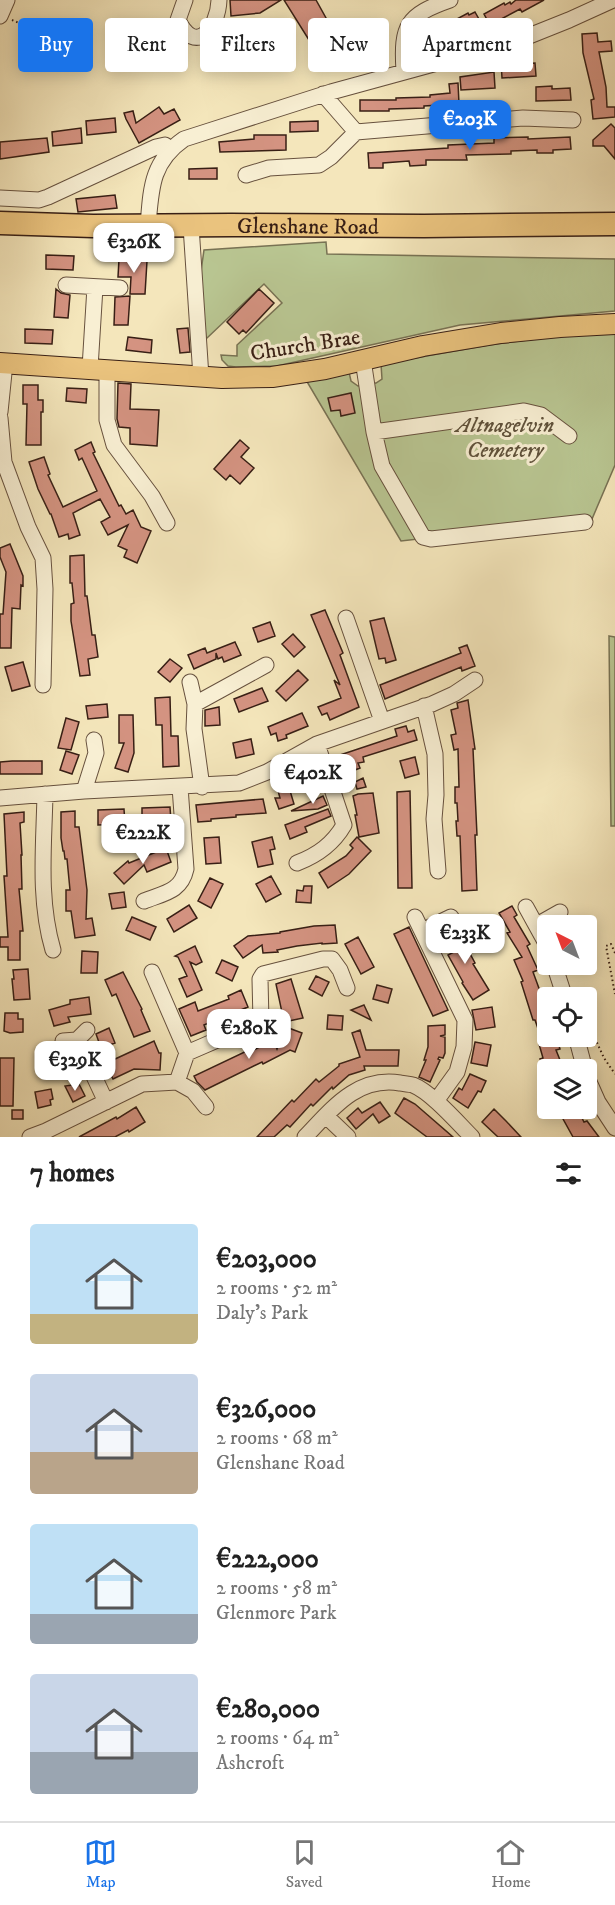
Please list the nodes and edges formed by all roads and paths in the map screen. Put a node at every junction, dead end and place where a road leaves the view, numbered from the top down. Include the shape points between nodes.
1 (7, 0) edge
2 (185, 0) edge
3 (219, 0) edge
4 (613, 0) edge
5 (446, 1) edge
6 (615, 8) edge
7 (3, 17) edge
8 (413, 18) edge
9 (18, 23) edge
10 (533, 35) edge
11 (401, 72) edge
12 (323, 94) junction
13 (573, 120) dead end
14 (356, 132) junction
15 (170, 148) junction
16 (246, 174) dead end
17 (0, 198) edge
18 (0, 223) edge
19 (615, 224) edge
20 (191, 225) junction
21 (148, 226) junction
22 (66, 285) dead end
23 (95, 287) junction
24 (120, 288) dead end
25 (615, 324) edge
26 (363, 360) junction
27 (2, 363) edge
28 (99, 370) junction
29 (201, 377) junction
30 (0, 412) edge
31 (0, 418) edge
32 (374, 432) junction
33 (569, 436) dead end
34 (585, 522) dead end
35 (167, 523) dead end
36 (346, 618) dead end
37 (266, 665) dead end
38 (475, 680) dead end
39 (190, 682) dead end
40 (43, 685) dead end
41 (195, 704) junction
42 (424, 706) junction
43 (382, 721) junction
44 (94, 740) dead end
45 (317, 744) junction
46 (180, 787) junction
47 (202, 787) junction
48 (84, 791) junction
49 (45, 794) junction
50 (0, 798) edge
51 (295, 863) dead end
52 (438, 871) dead end
53 (144, 901) dead end
54 (526, 907) dead end
55 (560, 912) dead end
56 (555, 915) edge
57 (451, 917) dead end
58 (537, 925) edge
59 (53, 950) dead end
60 (615, 953) edge
61 (157, 975) dead end
62 (347, 988) dead end
63 (615, 994) edge
64 (76, 1037) dead end
65 (597, 1043) edge
66 (187, 1053) junction
67 (615, 1074) edge
68 (177, 1082) junction
69 (597, 1100) edge
70 (436, 1101) junction
71 (106, 1102) junction
72 (206, 1107) dead end
73 (326, 1116) junction
74 (615, 1128) edge
75 (30, 1137) edge
76 (305, 1137) edge
77 (348, 1137) edge
78 (472, 1137) edge

1 - 7 street
2 - 3 street via 178,20 182,29 198,37 214,24
4 - 6 street
4 - 10 street
5 - 8 street
7 - 9 path
11 - 12 street
12 - 14 street
12 - 15 street via 191,136
13 - 14 street via 523,118
14 - 16 street via 319,165 269,168
15 - 17 street via 156,147 39,200
15 - 21 street via 154,178
18 - 21 highway, Glenshane Road
19 - 20 highway, Glenshane Road
20 - 21 highway, Glenshane Road
20 - 29 street
22 - 23 street
23 - 24 street
23 - 28 street
25 - 26 main road, Church Brae via 501,333
26 - 29 main road, Church Brae via 272,377
26 - 32 street
27 - 28 main road, Church Brae
27 - 30 street
28 - 29 main road, Church Brae
28 - 35 street via 114,445
31 - 40 street via 4,462 43,558
32 - 33 street via 524,411 541,415
32 - 34 street via 382,466 423,537
36 - 43 street
37 - 41 street
38 - 42 street
39 - 41 street
41 - 47 street via 194,729
42 - 43 street
42 - 52 street via 435,754
43 - 45 street
44 - 48 street via 96,753
45 - 47 street via 239,783
45 - 51 street via 344,825 327,847
46 - 47 street
46 - 48 street
46 - 53 street via 184,878 176,888
48 - 49 street
49 - 50 street
49 - 59 street via 43,900
54 - 58 street
55 - 56 street
57 - 70 street via 419,924 465,1020 464,1047 457,1072
60 - 63 path via 611,944 606,946
61 - 66 street
62 - 66 street via 332,959 263,974 261,1021
64 - 71 street
65 - 67 path
66 - 68 street
68 - 71 street via 142,1084
68 - 72 street via 193,1091
69 - 74 street
70 - 73 street via 413,1085 372,1083 354,1091
70 - 78 street
71 - 75 street
73 - 76 street
73 - 77 street

